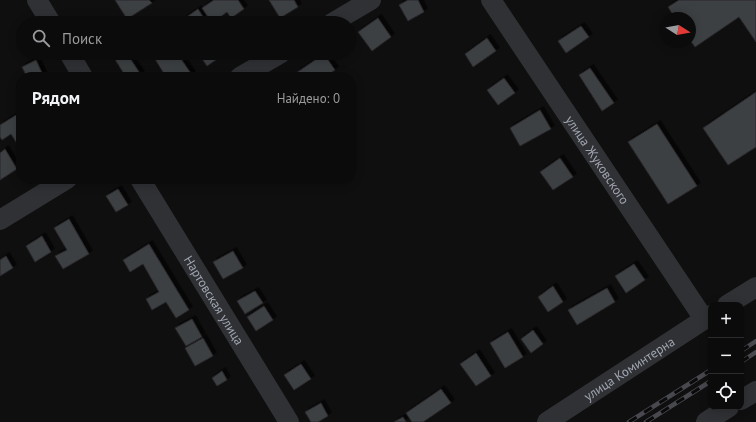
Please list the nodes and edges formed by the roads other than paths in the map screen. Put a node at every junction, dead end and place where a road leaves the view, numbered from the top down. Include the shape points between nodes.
1 (37, 0) edge
2 (371, 0) edge
3 (491, 0) edge
4 (47, 16) edge
5 (344, 16) edge
6 (73, 60) edge
7 (269, 60) edge
8 (80, 72) edge
9 (249, 72) edge
10 (59, 184) edge
11 (143, 184) edge
12 (0, 220) edge
13 (756, 287) edge
14 (732, 302) edge
15 (708, 317) edge
16 (756, 391) edge
17 (744, 398) edge
18 (724, 410) edge
19 (288, 422) edge
20 (547, 422) edge
21 (706, 422) edge

1 - 4 street
2 - 5 street
3 - 15 street, улица Жуковского
6 - 8 street
7 - 9 street
10 - 12 street
11 - 19 street, Нартовская улица
13 - 14 street
15 - 20 street, улица Коминтерна
16 - 17 street
18 - 21 street

